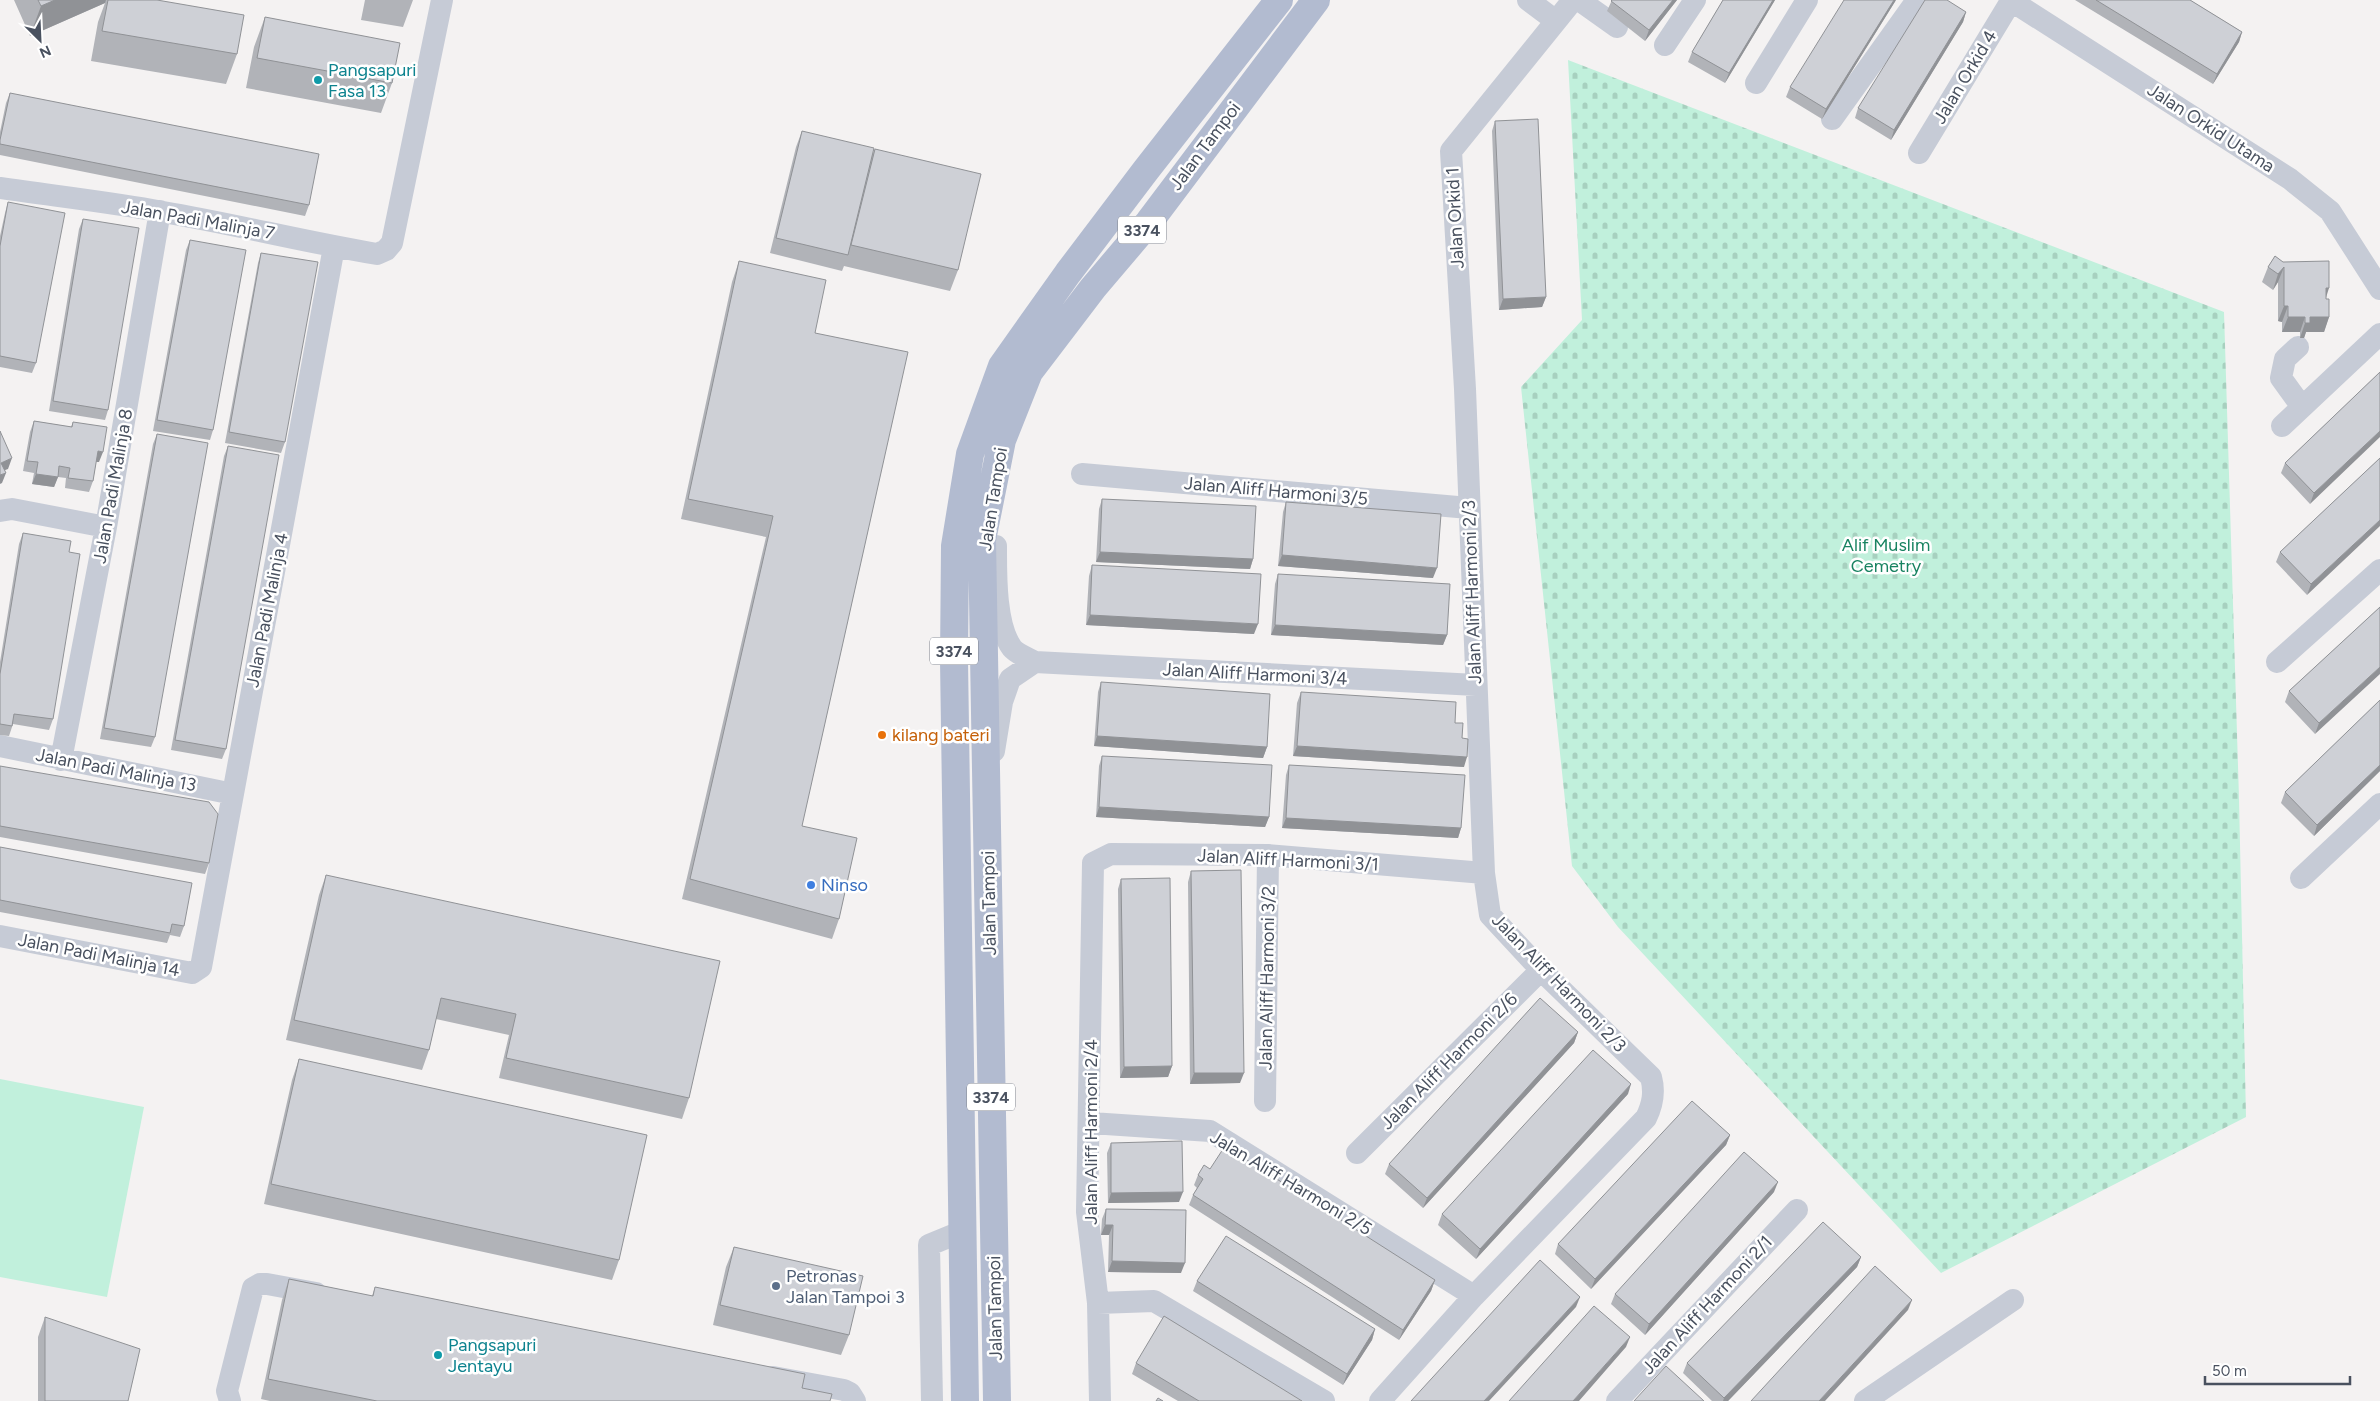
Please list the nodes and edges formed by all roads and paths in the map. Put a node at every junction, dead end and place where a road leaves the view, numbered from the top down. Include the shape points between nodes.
1 (442, 0) edge
2 (1279, 0) edge
3 (1316, 0) edge
4 (1528, 0) edge
5 (1573, 0) edge
6 (1580, 0) edge
7 (1695, 0) edge
8 (1807, 0) edge
9 (1917, 0) edge
10 (2011, 0) edge
11 (1556, 22) junction
12 (1618, 27) dead end
13 (1665, 45) dead end
14 (1756, 83) dead end
15 (1832, 118) dead end
16 (1919, 153) dead end
17 (0, 188) edge
18 (160, 211) junction
19 (334, 247) junction
20 (2380, 289) edge
21 (2380, 334) edge
22 (2298, 347) dead end
23 (1465, 389) joint
24 (2302, 407) junction
25 (2282, 426) dead end
26 (996, 473) junction
27 (1082, 474) dead end
28 (1469, 508) junction
29 (0, 511) edge
30 (106, 527) junction
31 (2380, 570) edge
32 (2277, 662) dead end
33 (1036, 663) junction
34 (1476, 685) junction
35 (0, 746) edge
36 (61, 760) junction
37 (987, 792) junction
38 (233, 794) junction
39 (2380, 804) edge
40 (1268, 855) junction
41 (1093, 863) joint
42 (1484, 873) junction
43 (2301, 878) dead end
44 (0, 936) edge
45 (1541, 970) junction
46 (198, 972) joint
47 (1265, 1102) dead end
48 (1090, 1123) junction
49 (1357, 1153) dead end
50 (1797, 1210) dead end
51 (963, 1231) junction
52 (335, 1296) edge
53 (1474, 1296) junction
54 (2013, 1300) dead end
55 (1098, 1303) junction
56 (756, 1374) edge
57 (230, 1401) edge
58 (855, 1401) edge
59 (932, 1401) edge
60 (965, 1401) edge
61 (997, 1401) edge
62 (1100, 1401) edge
63 (1324, 1401) edge
64 (1380, 1401) edge
65 (1617, 1401) edge
66 (1865, 1401) edge

1 - 19 street, Jalan Padi Malinja 7 via 392,243 377,254
2 - 51 main road, Jalan Tampoi / 3374 via 1104,225 1002,366 970,454 955,546
3 - 26 main road, Jalan Tampoi / 3374 via 1149,222 1029,372 1002,440
4 - 11 street
5 - 11 street, Jalan Orkid 1
6 - 12 street
7 - 13 street
8 - 14 street
9 - 15 street
10 - 16 street, Jalan Orkid 4
10 - 20 street, Jalan Orkid Utama via 2296,184 2330,211
11 - 23 street, Jalan Orkid 1 via 1451,151
17 - 18 street, Jalan Padi Malinja 7
18 - 19 street, Jalan Padi Malinja 7
18 - 30 street, Jalan Padi Malinja 8
19 - 38 street, Jalan Padi Malinja 4
21 - 24 street
22 - 24 street via 2285,359 2281,378
23 - 28 street, Jalan Aliff Harmoni 2/3
24 - 25 street
26 - 33 street, Jalan Aliff Harmoni 3/4 via 996,570 1003,633 1014,650
26 - 37 main road, Jalan Tampoi / 3374 via 982,540
27 - 28 street, Jalan Aliff Harmoni 3/5
28 - 34 street, Jalan Aliff Harmoni 2/3
29 - 30 street via 12,509
30 - 36 street, Jalan Padi Malinja 8
31 - 32 street
33 - 34 street, Jalan Aliff Harmoni 3/4
33 - 37 street via 1010,679 1002,702
34 - 42 street, Jalan Aliff Harmoni 2/3
35 - 36 street, Jalan Padi Malinja 13
36 - 38 street, Jalan Padi Malinja 13
37 - 61 main road, Jalan Tampoi / 3374
38 - 46 street, Jalan Padi Malinja 4
39 - 43 street
40 - 41 street, Jalan Aliff Harmoni 3/1 via 1111,854
40 - 42 street, Jalan Aliff Harmoni 3/1
40 - 47 street, Jalan Aliff Harmoni 3/2
41 - 48 street, Jalan Aliff Harmoni 2/4
42 - 45 street, Jalan Aliff Harmoni 2/3 via 1490,915
44 - 46 street, Jalan Padi Malinja 14
45 - 49 street, Jalan Aliff Harmoni 2/6
45 - 53 street, Jalan Aliff Harmoni 2/3 via 1651,1077 1653,1097 1646,1118
48 - 53 street, Jalan Aliff Harmoni 2/5 via 1210,1131
48 - 55 street, Jalan Aliff Harmoni 2/4 via 1087,1212
50 - 65 street, Jalan Aliff Harmoni 2/1
51 - 59 street via 929,1245
51 - 60 main road, Jalan Tampoi / 3374
52 - 57 street via 267,1284 253,1288 227,1391
53 - 64 street, Jalan Aliff Harmoni 2/3
54 - 66 street
55 - 62 street, Jalan Aliff Harmoni 2/4
55 - 63 street via 1154,1301
56 - 58 street via 844,1390

